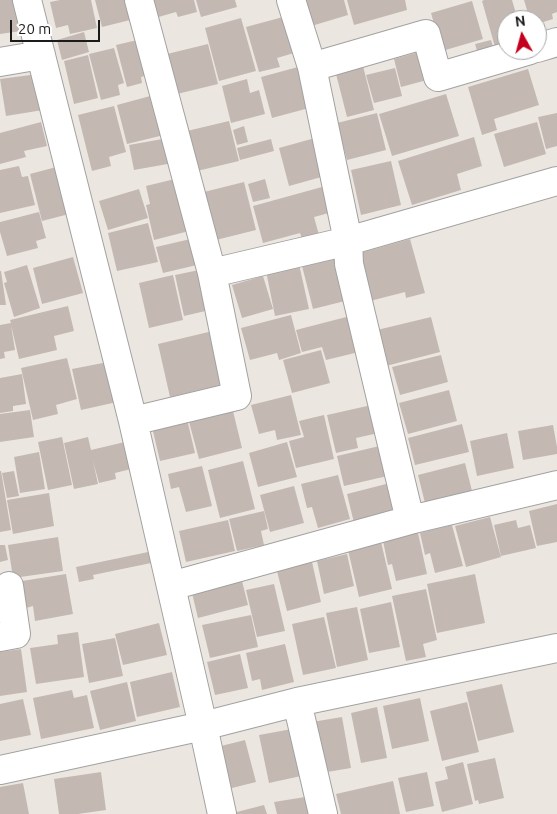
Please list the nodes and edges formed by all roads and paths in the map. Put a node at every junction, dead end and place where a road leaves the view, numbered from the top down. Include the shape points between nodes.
1 (27, 0) edge
2 (139, 0) edge
3 (291, 0) edge
4 (41, 55) junction
5 (497, 60) edge
6 (0, 62) edge
7 (312, 67) junction
8 (557, 181) edge
9 (348, 241) junction
10 (212, 273) junction
11 (133, 421) junction
12 (557, 485) edge
13 (410, 520) junction
14 (9, 586) dead end
15 (171, 586) junction
16 (0, 637) edge
17 (557, 648) edge
18 (297, 702) junction
19 (203, 726) junction
20 (0, 770) edge
21 (222, 814) edge
22 (323, 814) edge

1 - 4 street
2 - 10 street
3 - 7 street
4 - 6 street
4 - 11 street
5 - 7 street via 438,77 426,34
7 - 9 street
8 - 9 street
9 - 10 street
9 - 13 street via 349,264
10 - 11 street via 237,396
11 - 15 street
12 - 13 street
13 - 15 street
14 - 16 street via 16,634
15 - 19 street
17 - 18 street
18 - 19 street
18 - 22 street
19 - 20 street
19 - 21 street

